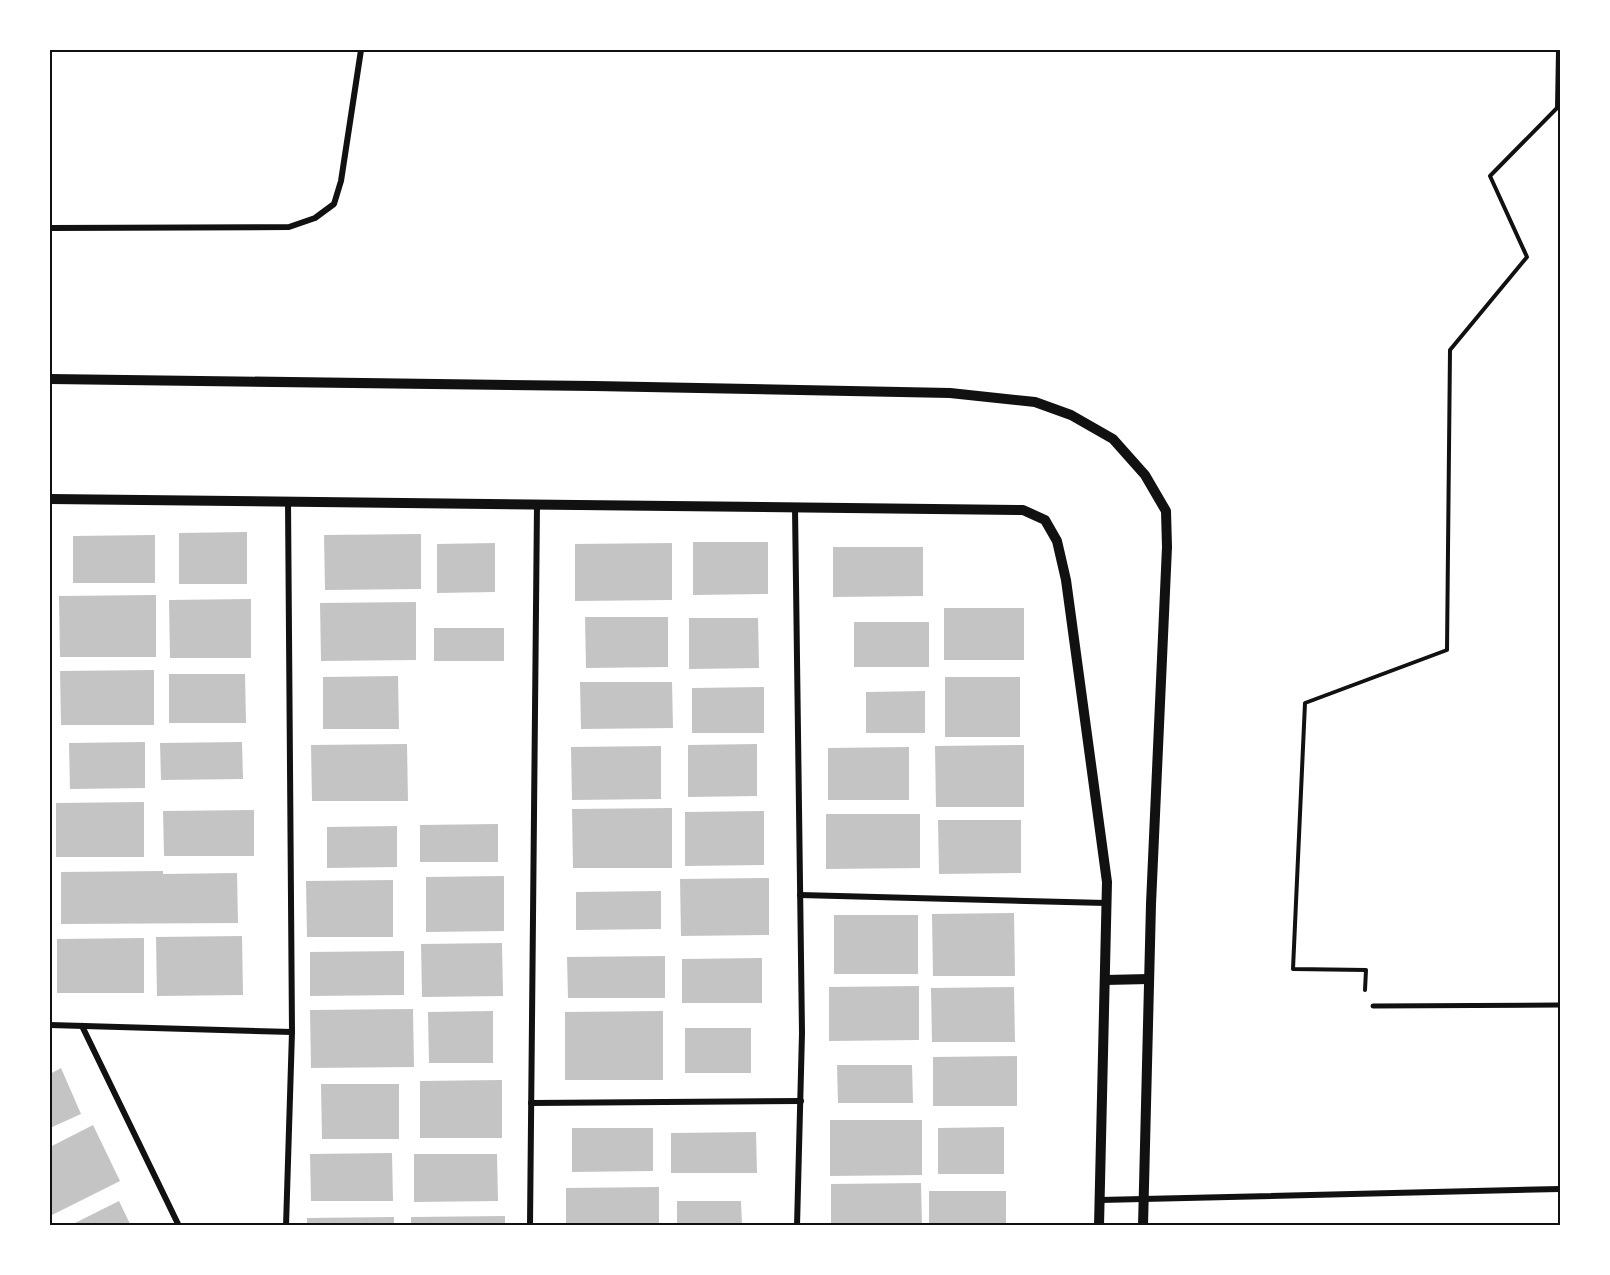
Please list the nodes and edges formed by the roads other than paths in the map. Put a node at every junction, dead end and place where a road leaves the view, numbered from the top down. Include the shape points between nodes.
1 (361, 50) edge
2 (50, 228) edge
3 (50, 379) edge
4 (50, 499) edge
5 (288, 501) junction
6 (537, 505) junction
7 (795, 508) junction
8 (800, 895) junction
9 (1106, 903) junction
10 (1149, 979) junction
11 (1105, 980) junction
12 (1373, 1005) road end
13 (1560, 1005) edge
14 (50, 1025) edge
15 (82, 1026) junction
16 (292, 1032) junction
17 (801, 1101) junction
18 (531, 1103) junction
19 (1560, 1189) edge
20 (1144, 1198) junction
21 (1100, 1200) junction
22 (179, 1226) edge
23 (286, 1226) edge
24 (530, 1226) edge
25 (797, 1226) edge
26 (1100, 1226) edge
27 (1143, 1226) edge

1 - 2 street via 341,181 334,204 315,218 289,227
3 - 10 street via 950,393 1035,402 1071,415 1113,439 1146,475 1166,511
4 - 5 street
5 - 6 street
5 - 16 street
6 - 7 street
6 - 18 street
7 - 8 street
7 - 9 street via 1023,510 1045,520 1057,541 1066,580 1107,882
8 - 9 street
8 - 17 street
9 - 11 street
10 - 11 street
10 - 20 street
11 - 21 street
12 - 13 street
14 - 15 street
15 - 16 street
15 - 22 street
16 - 23 street
17 - 18 street
17 - 25 street
18 - 24 street
19 - 20 street
20 - 21 street
20 - 27 street
21 - 26 street

